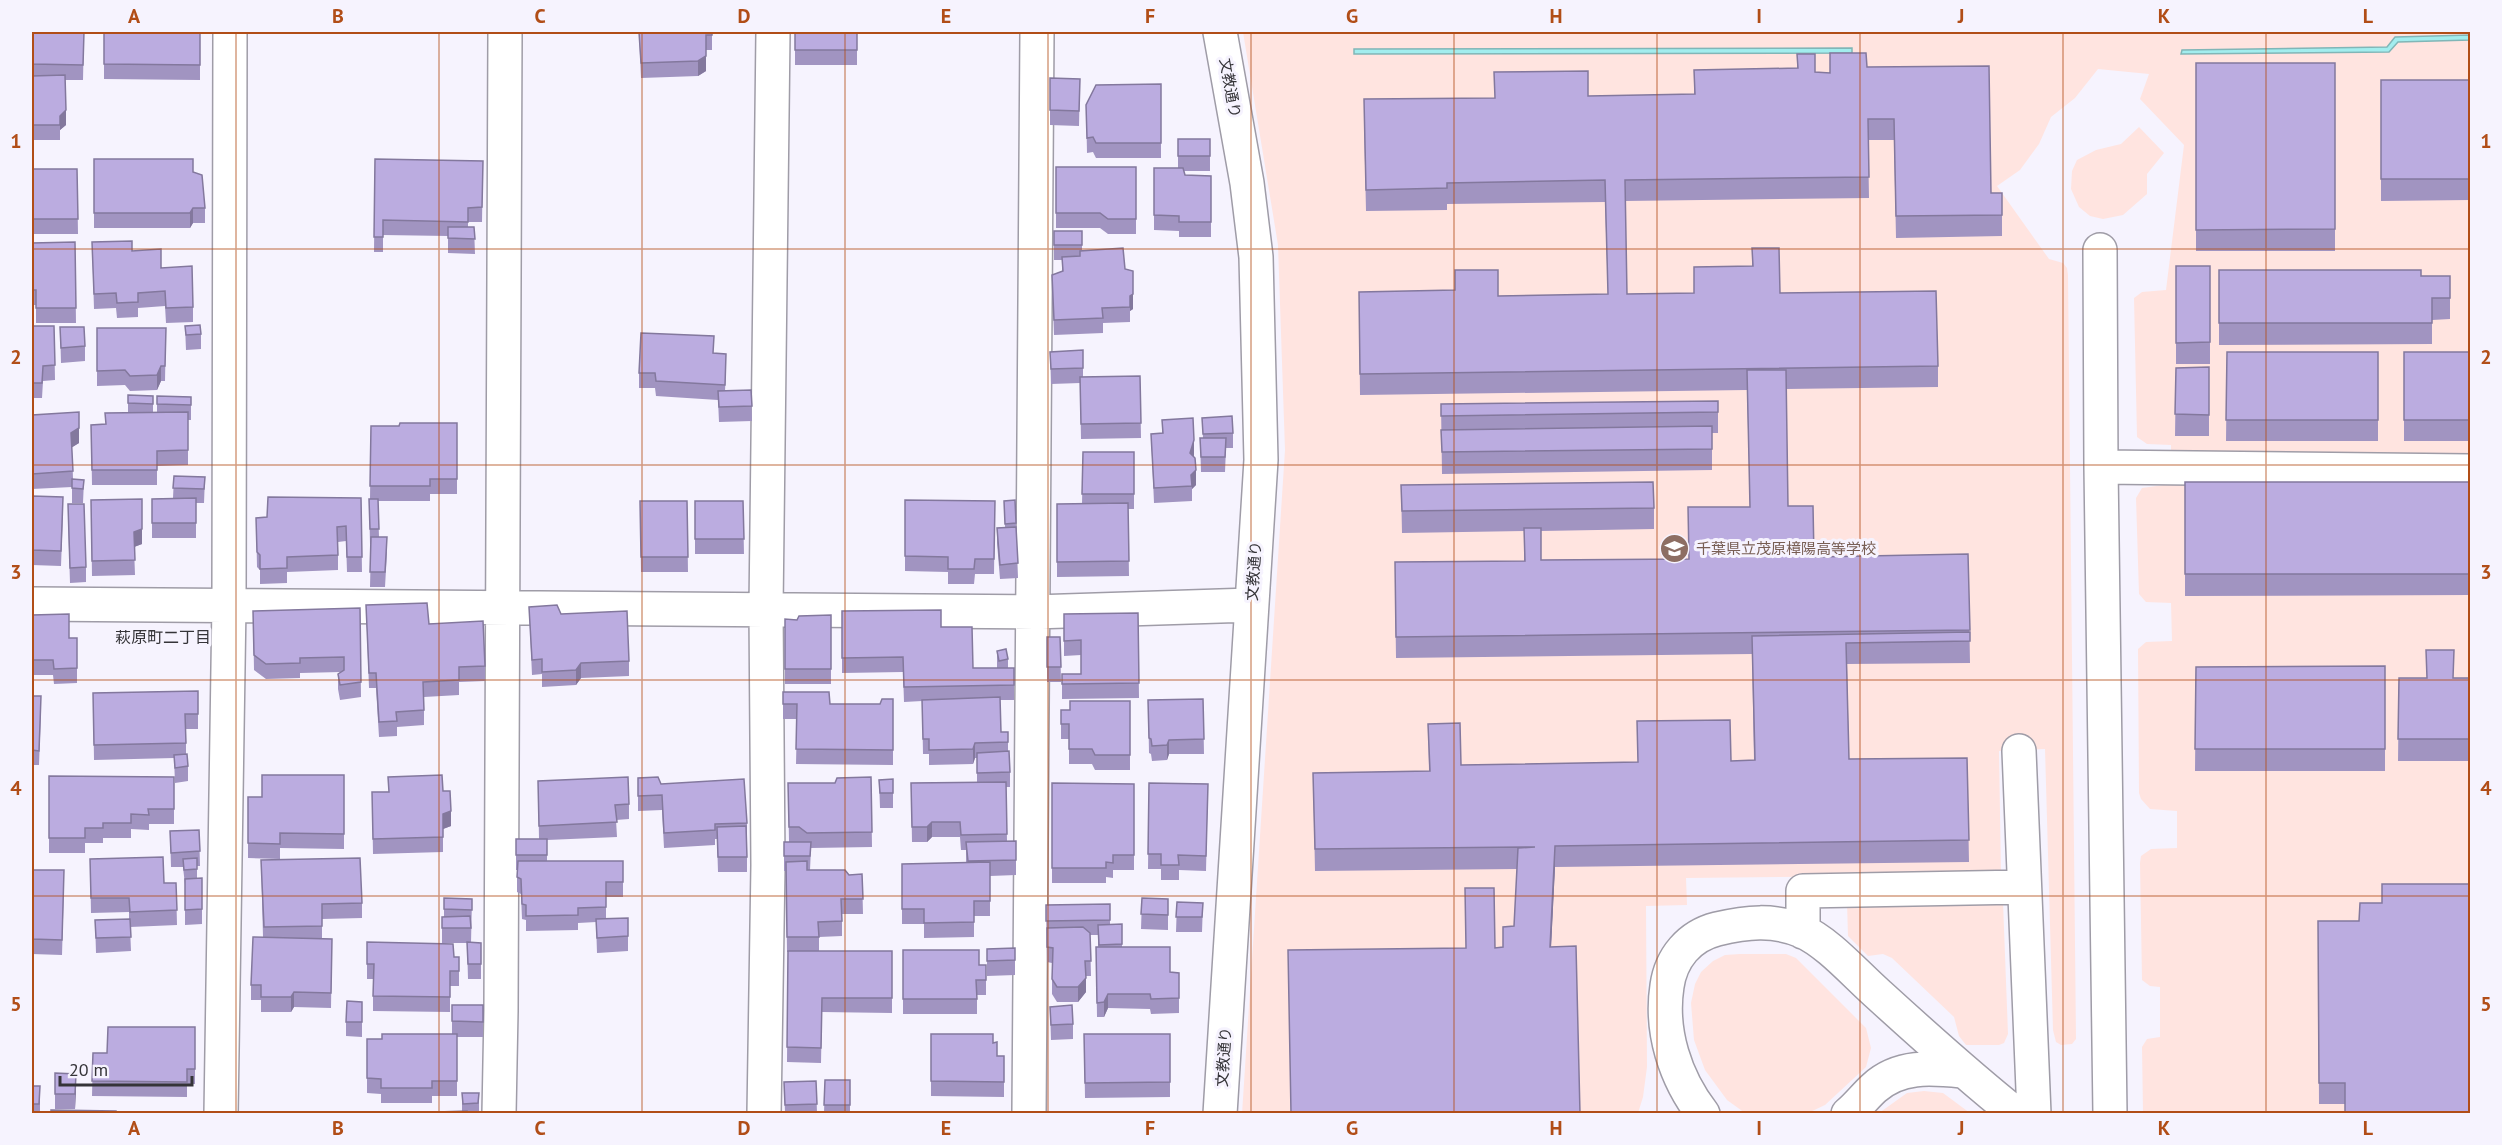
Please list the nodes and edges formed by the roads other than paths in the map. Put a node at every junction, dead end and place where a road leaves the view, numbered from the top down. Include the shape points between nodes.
1 (230, 32) edge
2 (505, 32) edge
3 (773, 32) edge
4 (1037, 32) edge
5 (1221, 32) edge
6 (2100, 250) dead end
7 (2101, 467) junction
8 (2470, 471) edge
9 (32, 604) edge
10 (229, 604) junction
11 (1251, 605) junction
12 (501, 608) junction
13 (766, 609) junction
14 (1034, 612) junction
15 (2019, 751) dead end
16 (2024, 887) junction
17 (1803, 932) junction
18 (1962, 1071) junction
19 (1690, 1109) edge
20 (221, 1113) edge
21 (499, 1113) edge
22 (764, 1113) edge
23 (1029, 1113) edge
24 (1220, 1113) edge
25 (1848, 1113) edge
26 (2016, 1113) edge
27 (2034, 1113) edge
28 (2110, 1113) edge

1 - 10 street
2 - 12 street
3 - 13 street
4 - 14 street
5 - 11 street, 文教通り via 1256,257 1261,460
6 - 7 street
7 - 8 street
7 - 28 street
9 - 10 street
10 - 12 street
10 - 20 street
11 - 14 street
11 - 24 street, 文教通り
12 - 13 street
12 - 21 street
13 - 14 street
13 - 22 street via 768,865
14 - 23 street
15 - 16 street
16 - 17 street via 1803,891
16 - 27 street
17 - 18 street via 1818,940
17 - 19 street via 1756,922 1732,925 1692,940 1675,958 1665,994 1668,1037
18 - 25 street via 1927,1068 1895,1073
18 - 26 street

